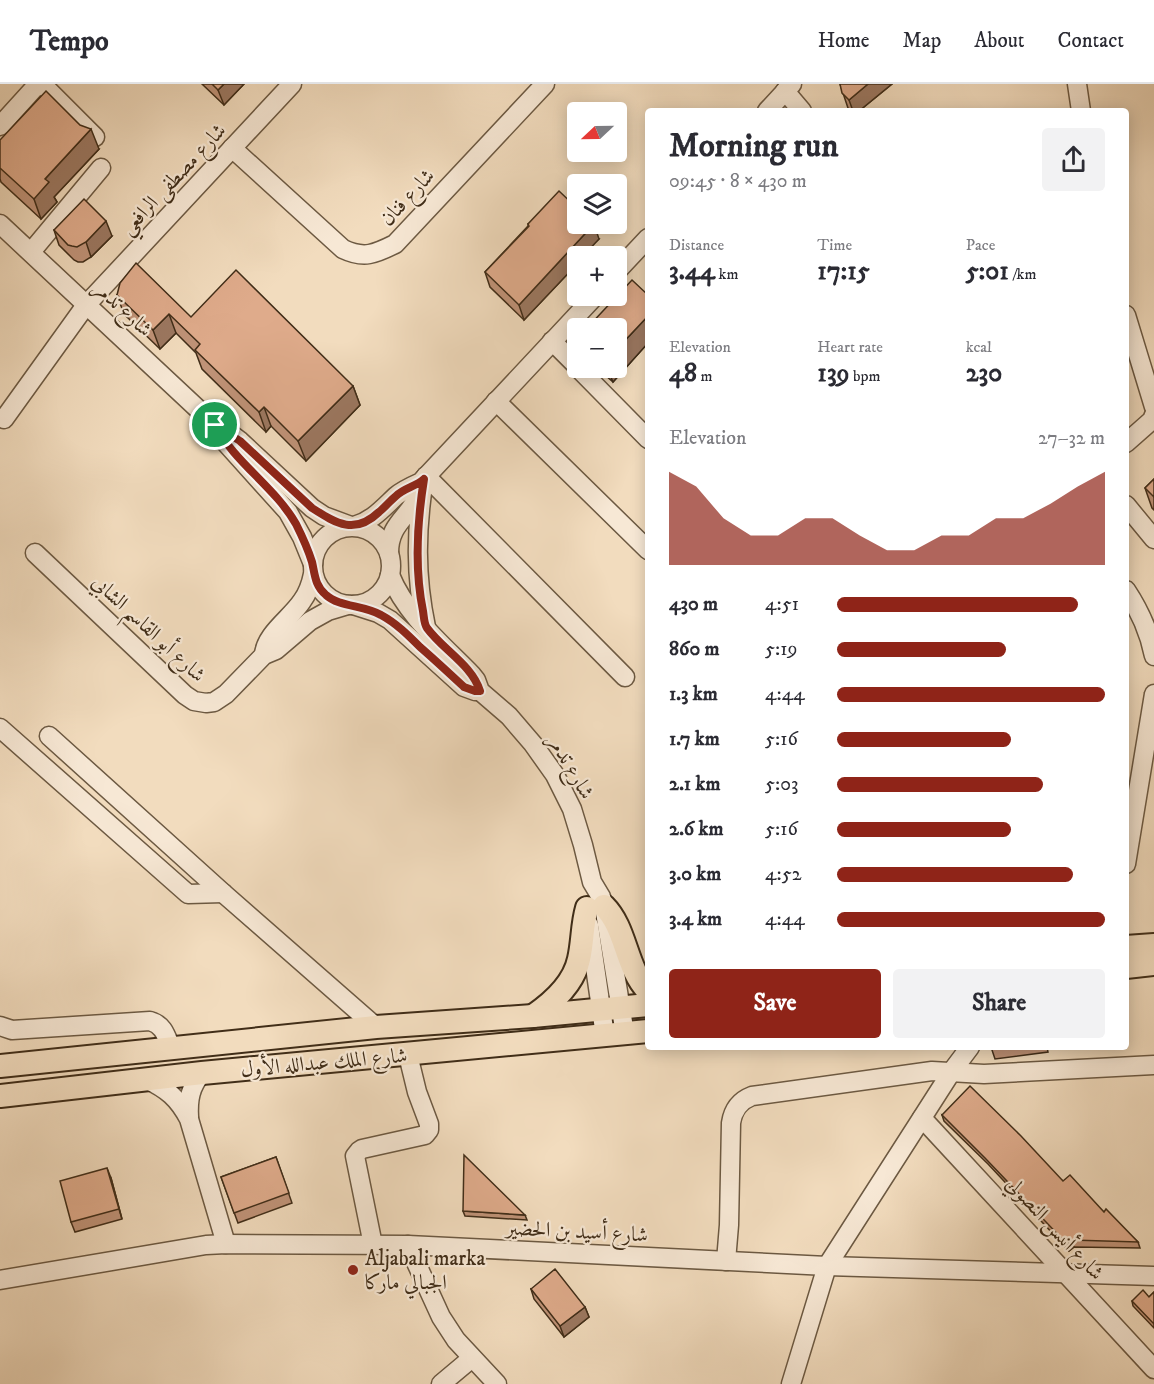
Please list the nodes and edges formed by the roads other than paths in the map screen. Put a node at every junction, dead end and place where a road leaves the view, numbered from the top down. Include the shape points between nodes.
1 (40, 84) edge
2 (292, 84) edge
3 (545, 84) edge
4 (1077, 84) edge
5 (789, 88) edge
6 (770, 108) edge
7 (800, 108) edge
8 (1081, 108) edge
9 (0, 126) edge
10 (95, 137) dead end
11 (232, 148) junction
12 (101, 168) dead end
13 (0, 224) edge
14 (645, 241) edge
15 (31, 252) junction
16 (627, 260) edge
17 (86, 305) junction
18 (585, 306) edge
19 (1129, 325) edge
20 (552, 341) junction
21 (567, 356) edge
22 (589, 378) edge
23 (496, 401) junction
24 (1154, 407) edge
25 (1154, 415) edge
26 (4, 419) dead end
27 (215, 425) junction
28 (645, 436) edge
29 (1129, 440) edge
30 (424, 479) junction
31 (1129, 509) edge
32 (352, 526) junction
33 (1154, 539) edge
34 (645, 547) edge
35 (35, 553) dead end
36 (389, 553) junction
37 (313, 569) junction
38 (390, 575) junction
39 (1129, 595) edge
40 (350, 605) junction
41 (426, 627) junction
42 (264, 656) junction
43 (1154, 656) edge
44 (625, 677) dead end
45 (480, 691) junction
46 (1154, 694) edge
47 (0, 728) edge
48 (49, 736) dead end
49 (1129, 846) edge
50 (223, 893) junction
51 (595, 907) junction
52 (1154, 945) edge
53 (1129, 947) edge
54 (1154, 964) edge
55 (1129, 967) edge
56 (645, 987) edge
57 (645, 1005) edge
58 (611, 1008) junction
59 (533, 1016) junction
60 (0, 1026) edge
61 (376, 1027) junction
62 (645, 1031) edge
63 (615, 1035) junction
64 (171, 1048) junction
65 (968, 1050) edge
66 (408, 1054) junction
67 (1154, 1065) edge
68 (0, 1066) edge
69 (952, 1071) junction
70 (202, 1073) junction
71 (146, 1079) junction
72 (0, 1096) edge
73 (922, 1118) junction
74 (189, 1119) junction
75 (226, 1244) junction
76 (373, 1245) junction
77 (408, 1245) junction
78 (726, 1261) junction
79 (827, 1266) junction
80 (1067, 1275) junction
81 (1154, 1276) edge
82 (0, 1280) edge
83 (472, 1358) junction
84 (1154, 1369) edge
85 (441, 1384) edge
86 (497, 1384) edge
87 (791, 1384) edge

1 - 9 street
1 - 10 street
2 - 11 street, شارع مصطفى الرافعي
3 - 11 street, شارع فنان via 395,244 365,255 343,249
4 - 8 street
5 - 6 street
5 - 7 street
11 - 17 street, شارع مصطفى الرافعي
12 - 15 street
13 - 15 street, شارع تدمر
14 - 16 street
15 - 17 street, شارع تدمر
17 - 26 street, شارع مصطفى الرافعي
17 - 27 street, شارع تدمر
18 - 20 street
19 - 24 street
20 - 21 street
20 - 23 street
22 - 28 street
23 - 30 street
23 - 34 street
25 - 29 street
27 - 32 street, شارع تدمر via 240,441 312,508
27 - 37 street, شارع تدمر via 288,512
30 - 32 street via 397,495 373,518
30 - 36 street via 418,497 392,534
30 - 41 street via 417,553
30 - 44 street
31 - 33 street
32 - 36 street via 375,534
32 - 37 street via 339,528 320,542
35 - 42 street, شارع أبو القاسم الشابي via 194,701 214,702
36 - 38 street
37 - 40 street via 318,586 326,595
37 - 42 street, شارع أبو القاسم الشابي via 308,592 267,642
38 - 40 street via 370,601
38 - 41 street, شارع تدمر via 405,603
39 - 43 street via 1141,613
40 - 42 street, شارع أبو القاسم الشابي via 318,616
40 - 45 street, شارع تدمر via 390,621 464,687
41 - 45 street, شارع تدمر via 472,675
45 - 51 street, شارع تدمر via 509,716 555,775 572,809 592,882 601,897
46 - 49 street
47 - 50 street via 188,894
48 - 50 street
50 - 61 street
51 - 56 main road via 615,919 637,978
51 - 58 street, شارع تدمر
51 - 59 main road via 582,925 576,970 557,996
52 - 53 main road
54 - 55 main road
57 - 58 main road, شارع الملك عبدالله الأول
58 - 59 main road, شارع الملك عبدالله الأول
58 - 63 street, شارع تدمر
59 - 61 main road, شارع الملك عبدالله الأول
60 - 64 street via 12,1030 150,1021 160,1026
61 - 64 main road, شارع الملك عبدالله الأول
62 - 63 main road, شارع الملك عبدالله الأول
63 - 66 main road, شارع الملك عبدالله الأول
64 - 68 main road, شارع الملك عبدالله الأول
65 - 69 street
66 - 70 main road, شارع الملك عبدالله الأول
66 - 76 street via 429,1130 425,1135 362,1149 355,1156
67 - 69 street via 984,1074
69 - 73 street
69 - 78 street via 752,1096 741,1102 731,1123
70 - 71 main road, شارع الملك عبدالله الأول
70 - 74 street via 190,1092
71 - 72 main road, شارع الملك عبدالله الأول
71 - 74 street via 176,1098
73 - 79 street
73 - 80 street, شارع أنيس النصولي
74 - 75 street
75 - 76 street, شارع أسيد بن الحضير
75 - 82 street, شارع أسيد بن الحضير
76 - 77 street, شارع أسيد بن الحضير
77 - 78 street, شارع أسيد بن الحضير
77 - 83 street via 441,1317
78 - 79 street, شارع أسيد بن الحضير
79 - 80 street, شارع أسيد بن الحضير
79 - 87 street
80 - 81 street, شارع أسيد بن الحضير
80 - 84 street, شارع أنيس النصولي
83 - 85 street
83 - 86 street

